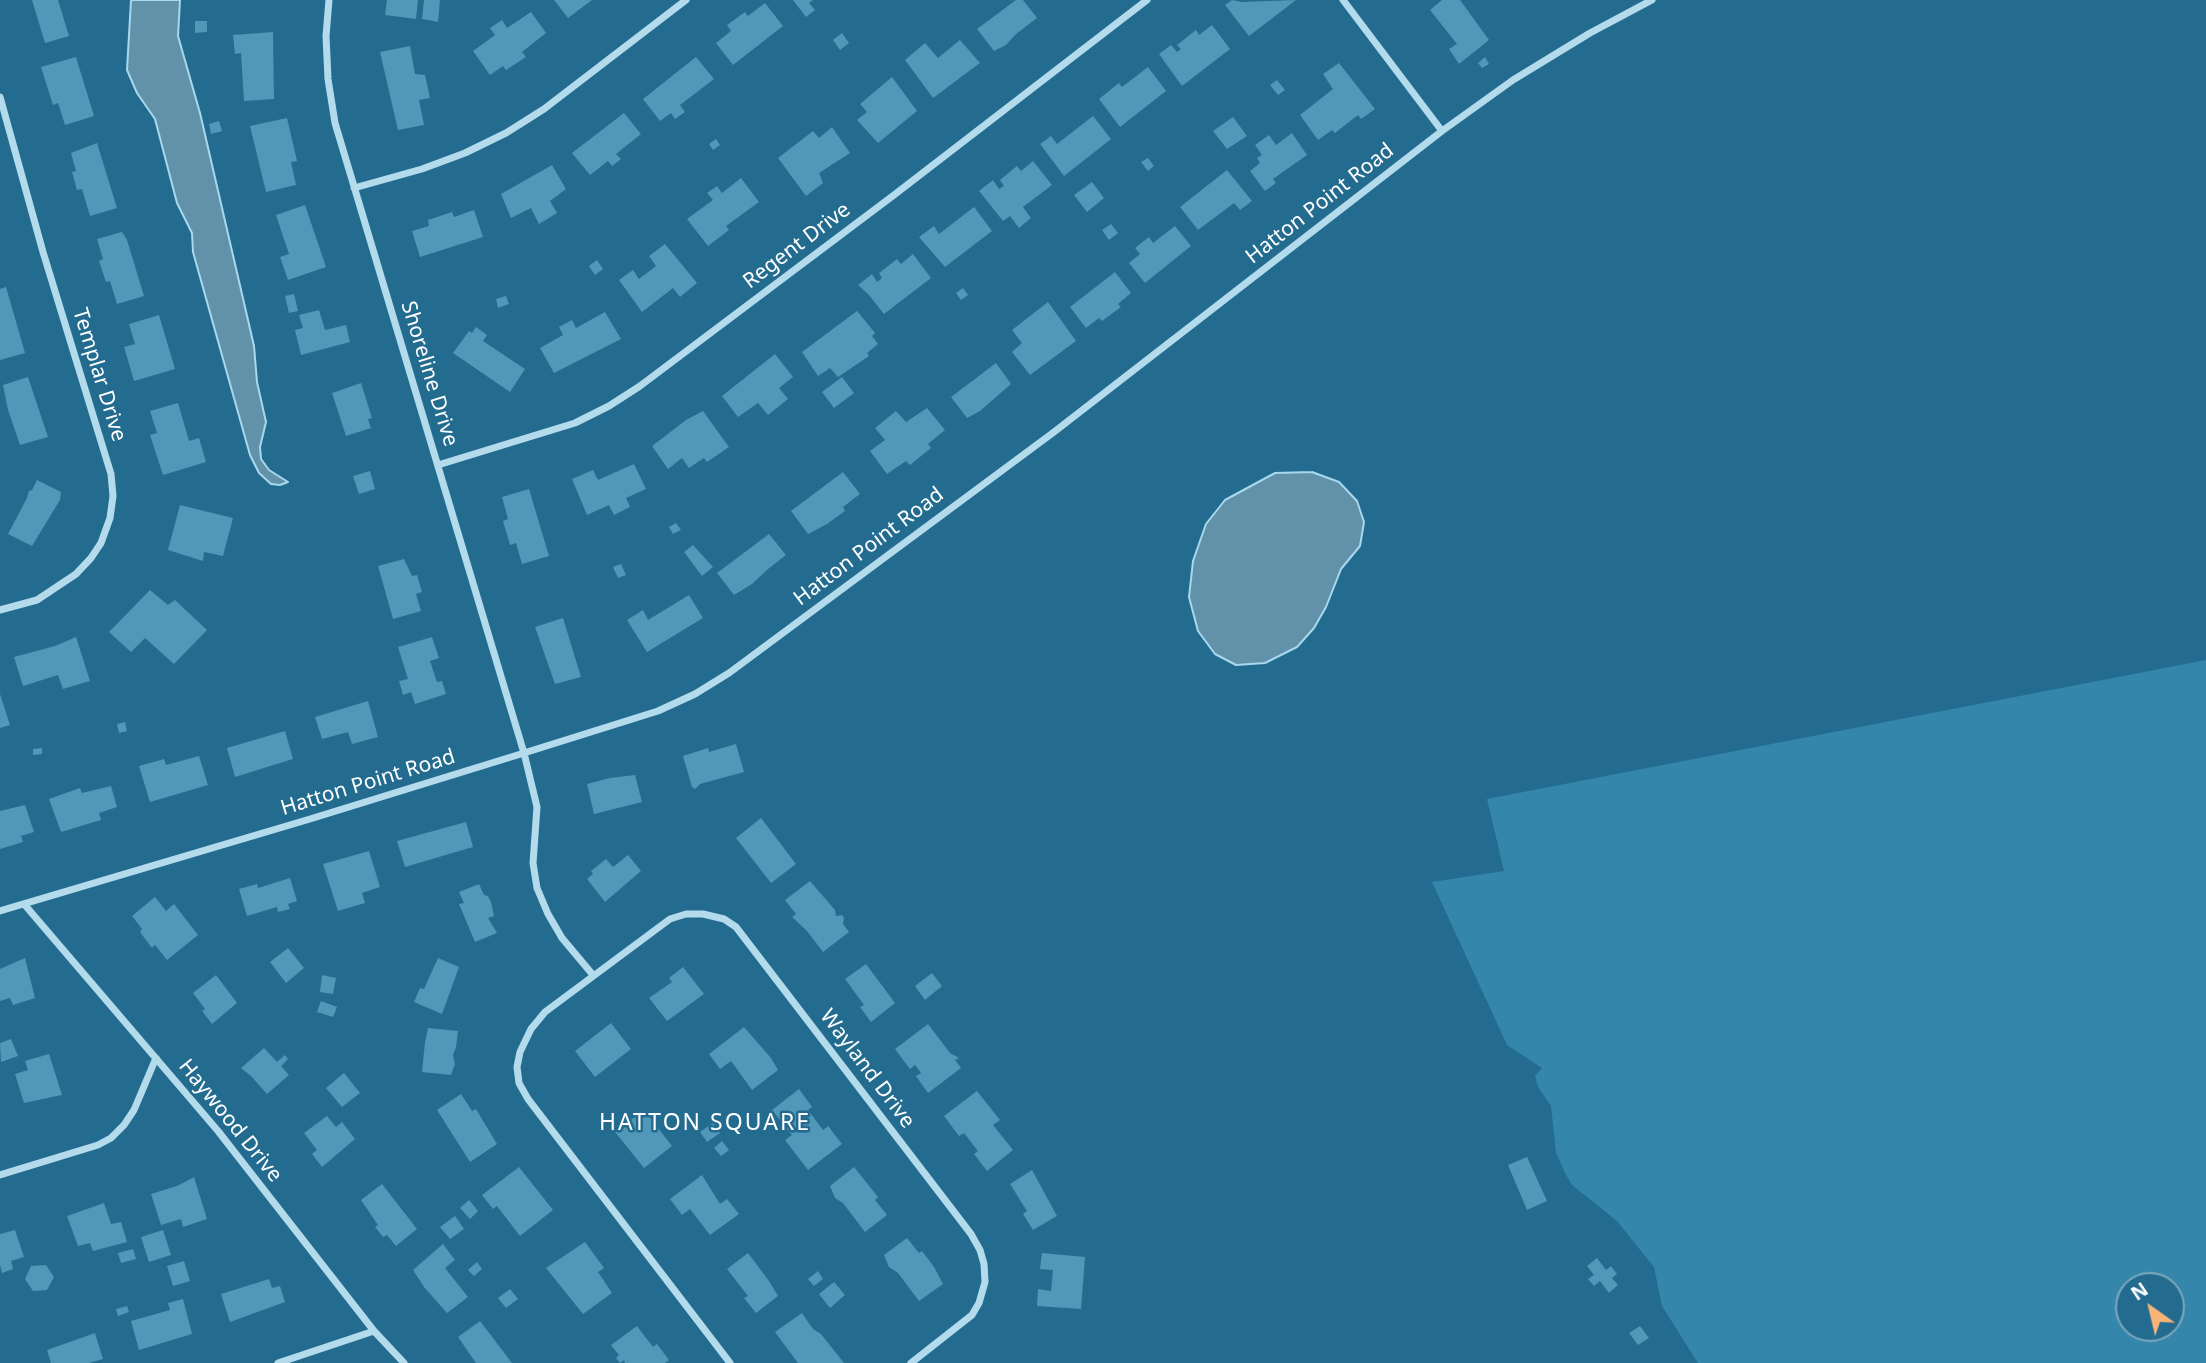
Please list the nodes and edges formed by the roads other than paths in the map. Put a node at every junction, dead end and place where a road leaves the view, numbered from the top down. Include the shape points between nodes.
1 (329, 0) edge
2 (686, 0) edge
3 (1147, 0) edge
4 (1343, 0) edge
5 (1652, 0) edge
6 (0, 97) edge
7 (1441, 131) junction
8 (354, 188) junction
9 (438, 465) junction
10 (0, 610) edge
11 (524, 753) junction
12 (24, 904) junction
13 (0, 911) edge
14 (593, 975) junction
15 (156, 1058) junction
16 (0, 1175) edge
17 (374, 1331) junction
18 (278, 1363) edge
19 (404, 1363) edge
20 (730, 1363) edge
21 (911, 1363) edge

1 - 8 street, Shoreline Drive via 328,79
2 - 8 street via 506,134 422,169
3 - 9 street, Regent Drive via 640,386 575,423
4 - 7 street
5 - 7 street, Hatton Point Road via 1513,80
6 - 10 street, Templar Drive via 111,474 113,496 110,518 92,558 37,600
7 - 11 street, Hatton Point Road via 1054,432 729,673 658,711
8 - 9 street, Shoreline Drive
9 - 11 street, Shoreline Drive
11 - 12 street, Hatton Point Road
11 - 14 street via 537,807 533,863 537,888 562,938
12 - 13 street, Hatton Point Road
12 - 15 street, Haywood Drive
14 - 20 street, Wayland Drive via 531,1028 520,1052 519,1083
14 - 21 street, Wayland Drive via 670,919 704,914 736,927 980,1250 985,1282 972,1315
15 - 16 street via 134,1110 111,1138
15 - 17 street, Haywood Drive
17 - 18 street
17 - 19 street, Haywood Drive

